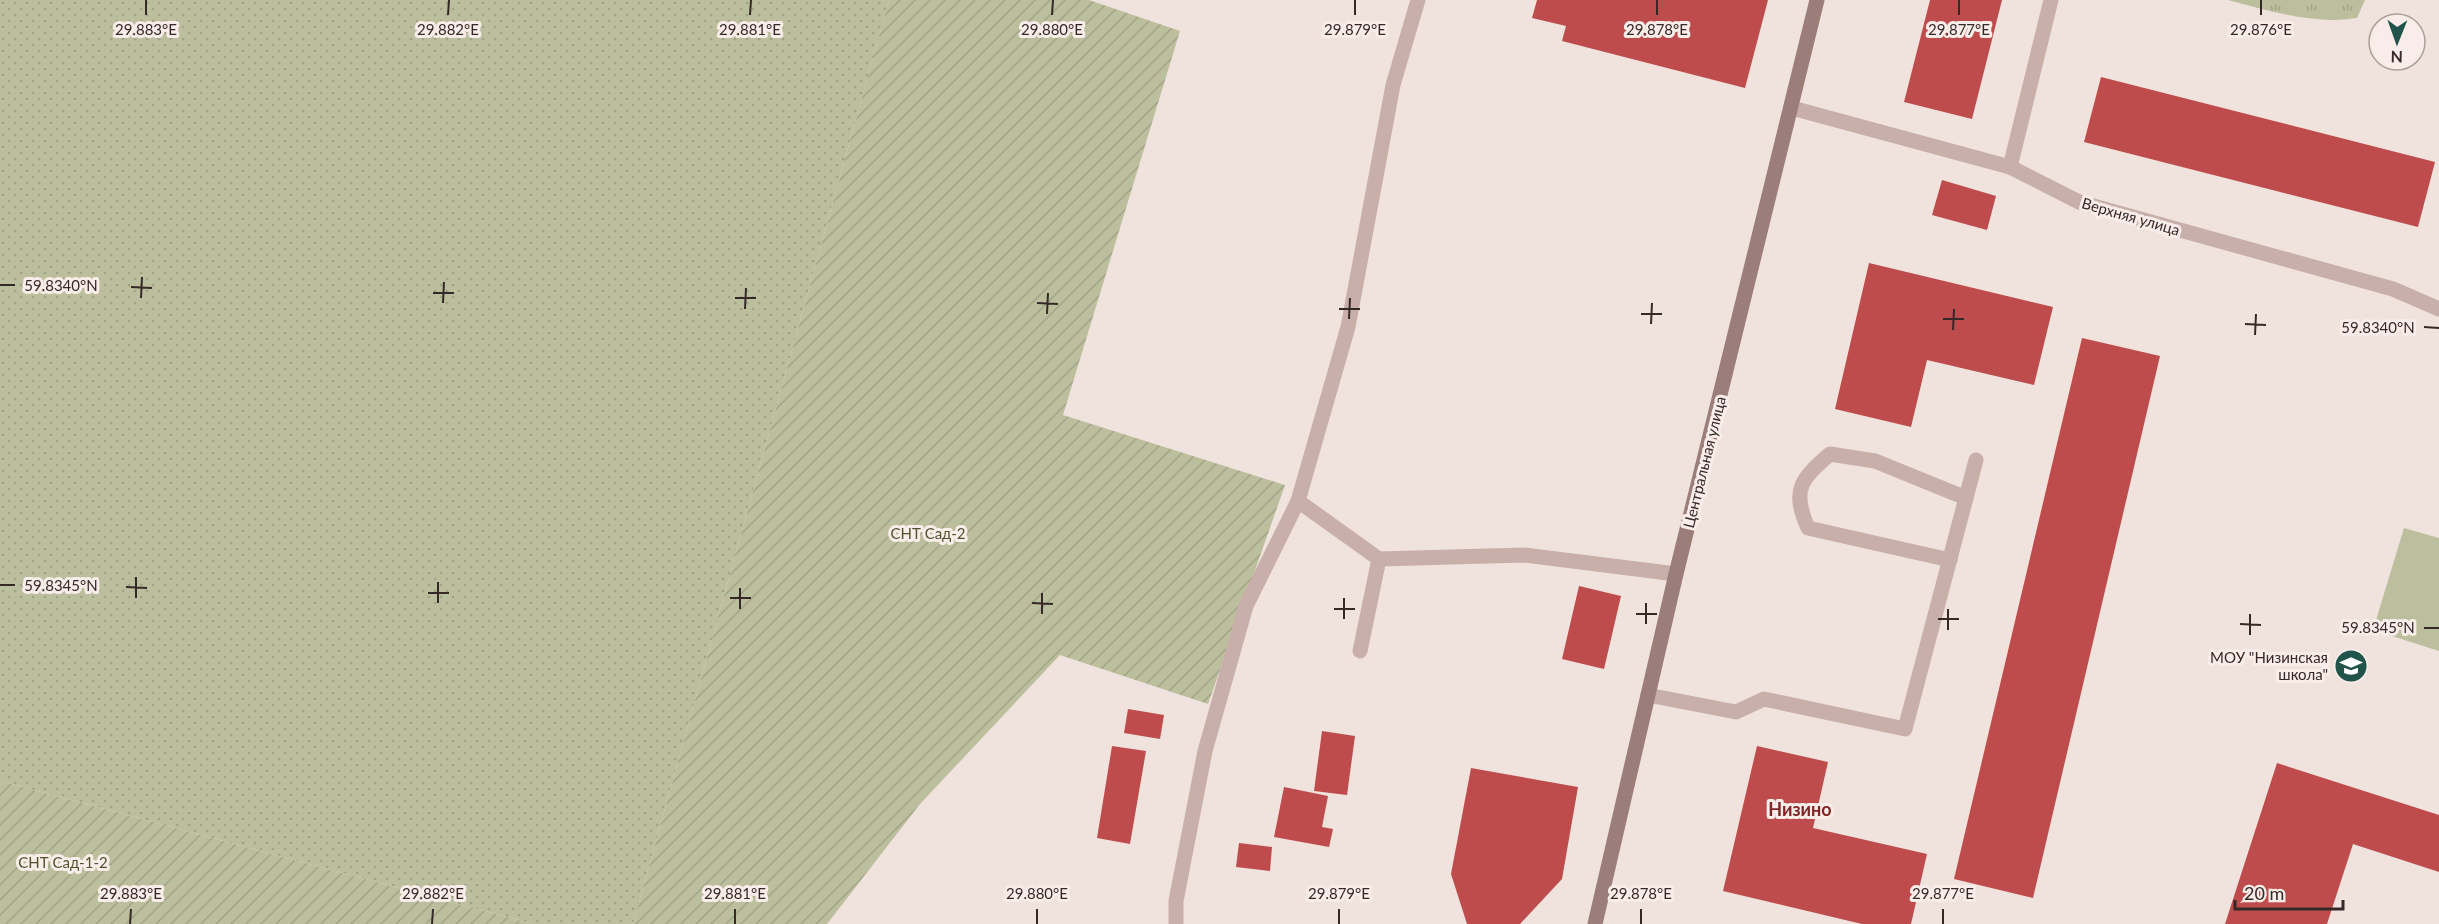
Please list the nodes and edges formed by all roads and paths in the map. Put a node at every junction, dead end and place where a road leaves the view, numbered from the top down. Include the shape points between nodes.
1 (1418, 0) edge
2 (1817, 0) edge
3 (2051, 0) edge
4 (1792, 108) junction
5 (2010, 167) junction
6 (2439, 309) edge
7 (1976, 460) dead end
8 (1966, 498) junction
9 (1298, 501) junction
10 (1379, 560) junction
11 (1950, 560) junction
12 (1677, 574) junction
13 (1360, 651) dead end
14 (1648, 695) junction
15 (1176, 924) edge
16 (1595, 924) edge

1 - 9 street via 1394,85 1348,327
2 - 4 street, Центральная улица
3 - 5 street
4 - 5 street, Верхняя улица
4 - 12 street, Центральная улица
5 - 6 street, Верхняя улица via 2079,202 2393,289
7 - 8 street
8 - 11 street
8 - 11 street via 1875,461 1830,454 1810,472 1799,492 1799,509 1808,528
9 - 10 street
9 - 15 street via 1246,606 1205,751 1176,901
10 - 12 street via 1524,555
10 - 13 street
11 - 14 street via 1905,729 1764,699 1736,712
12 - 14 street, Центральная улица
14 - 16 street, Центральная улица

